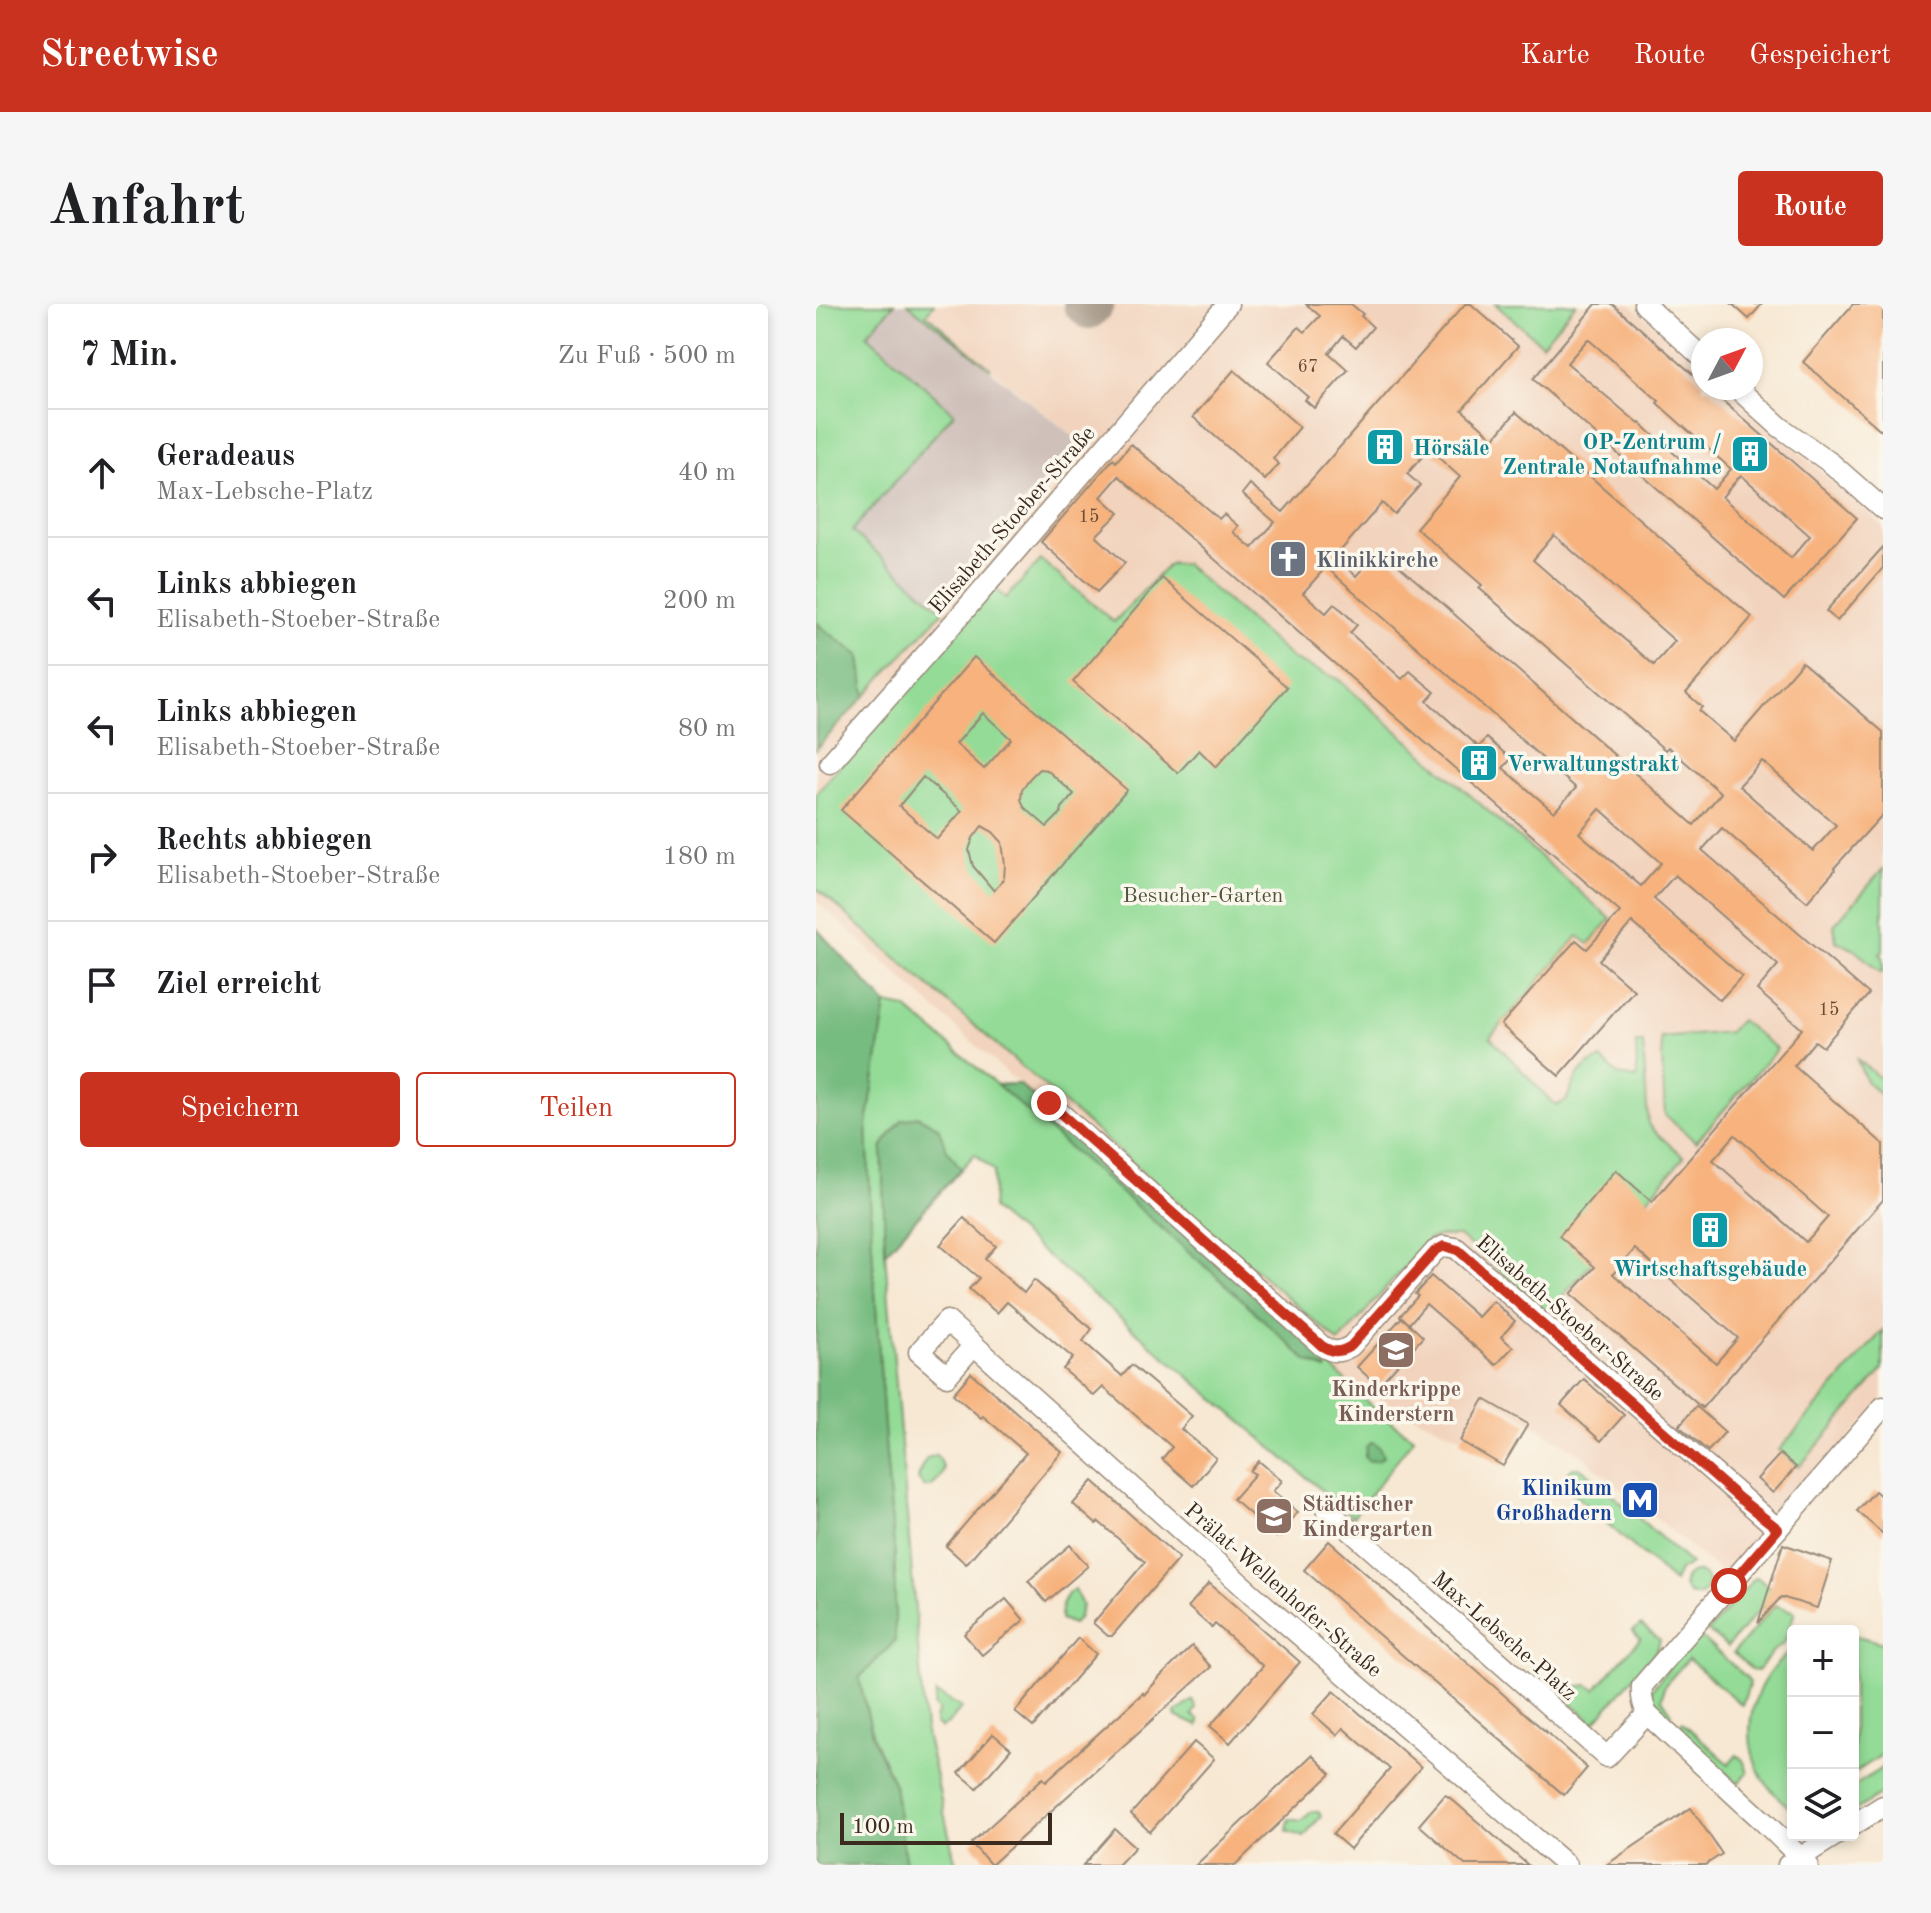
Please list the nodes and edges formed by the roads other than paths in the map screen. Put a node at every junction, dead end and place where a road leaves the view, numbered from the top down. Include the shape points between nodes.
1 (1228, 304) edge
2 (1644, 304) edge
3 (1691, 347) edge
4 (1750, 400) edge
5 (1883, 509) edge
6 (830, 763) dead end
7 (1049, 1103) dead end
8 (974, 1345) dead end
9 (1883, 1407) edge
10 (1326, 1509) dead end
11 (1778, 1529) junction
12 (1647, 1714) junction
13 (1883, 1806) edge
14 (1859, 1821) edge
15 (1828, 1841) edge
16 (1799, 1862) edge
17 (1566, 1865) edge

1 - 6 street, Elisabeth-Stoeber-Straße
2 - 3 street
4 - 5 street
7 - 11 street, Elisabeth-Stoeber-Straße via 1331,1352 1351,1346 1435,1251 1456,1248
8 - 17 street, Prälat-Wellenhofer-Straße
9 - 11 street
10 - 12 street, Max-Lebsche-Platz via 1607,1757
11 - 12 street via 1642,1686
12 - 16 street
13 - 14 street
15 - 16 street

